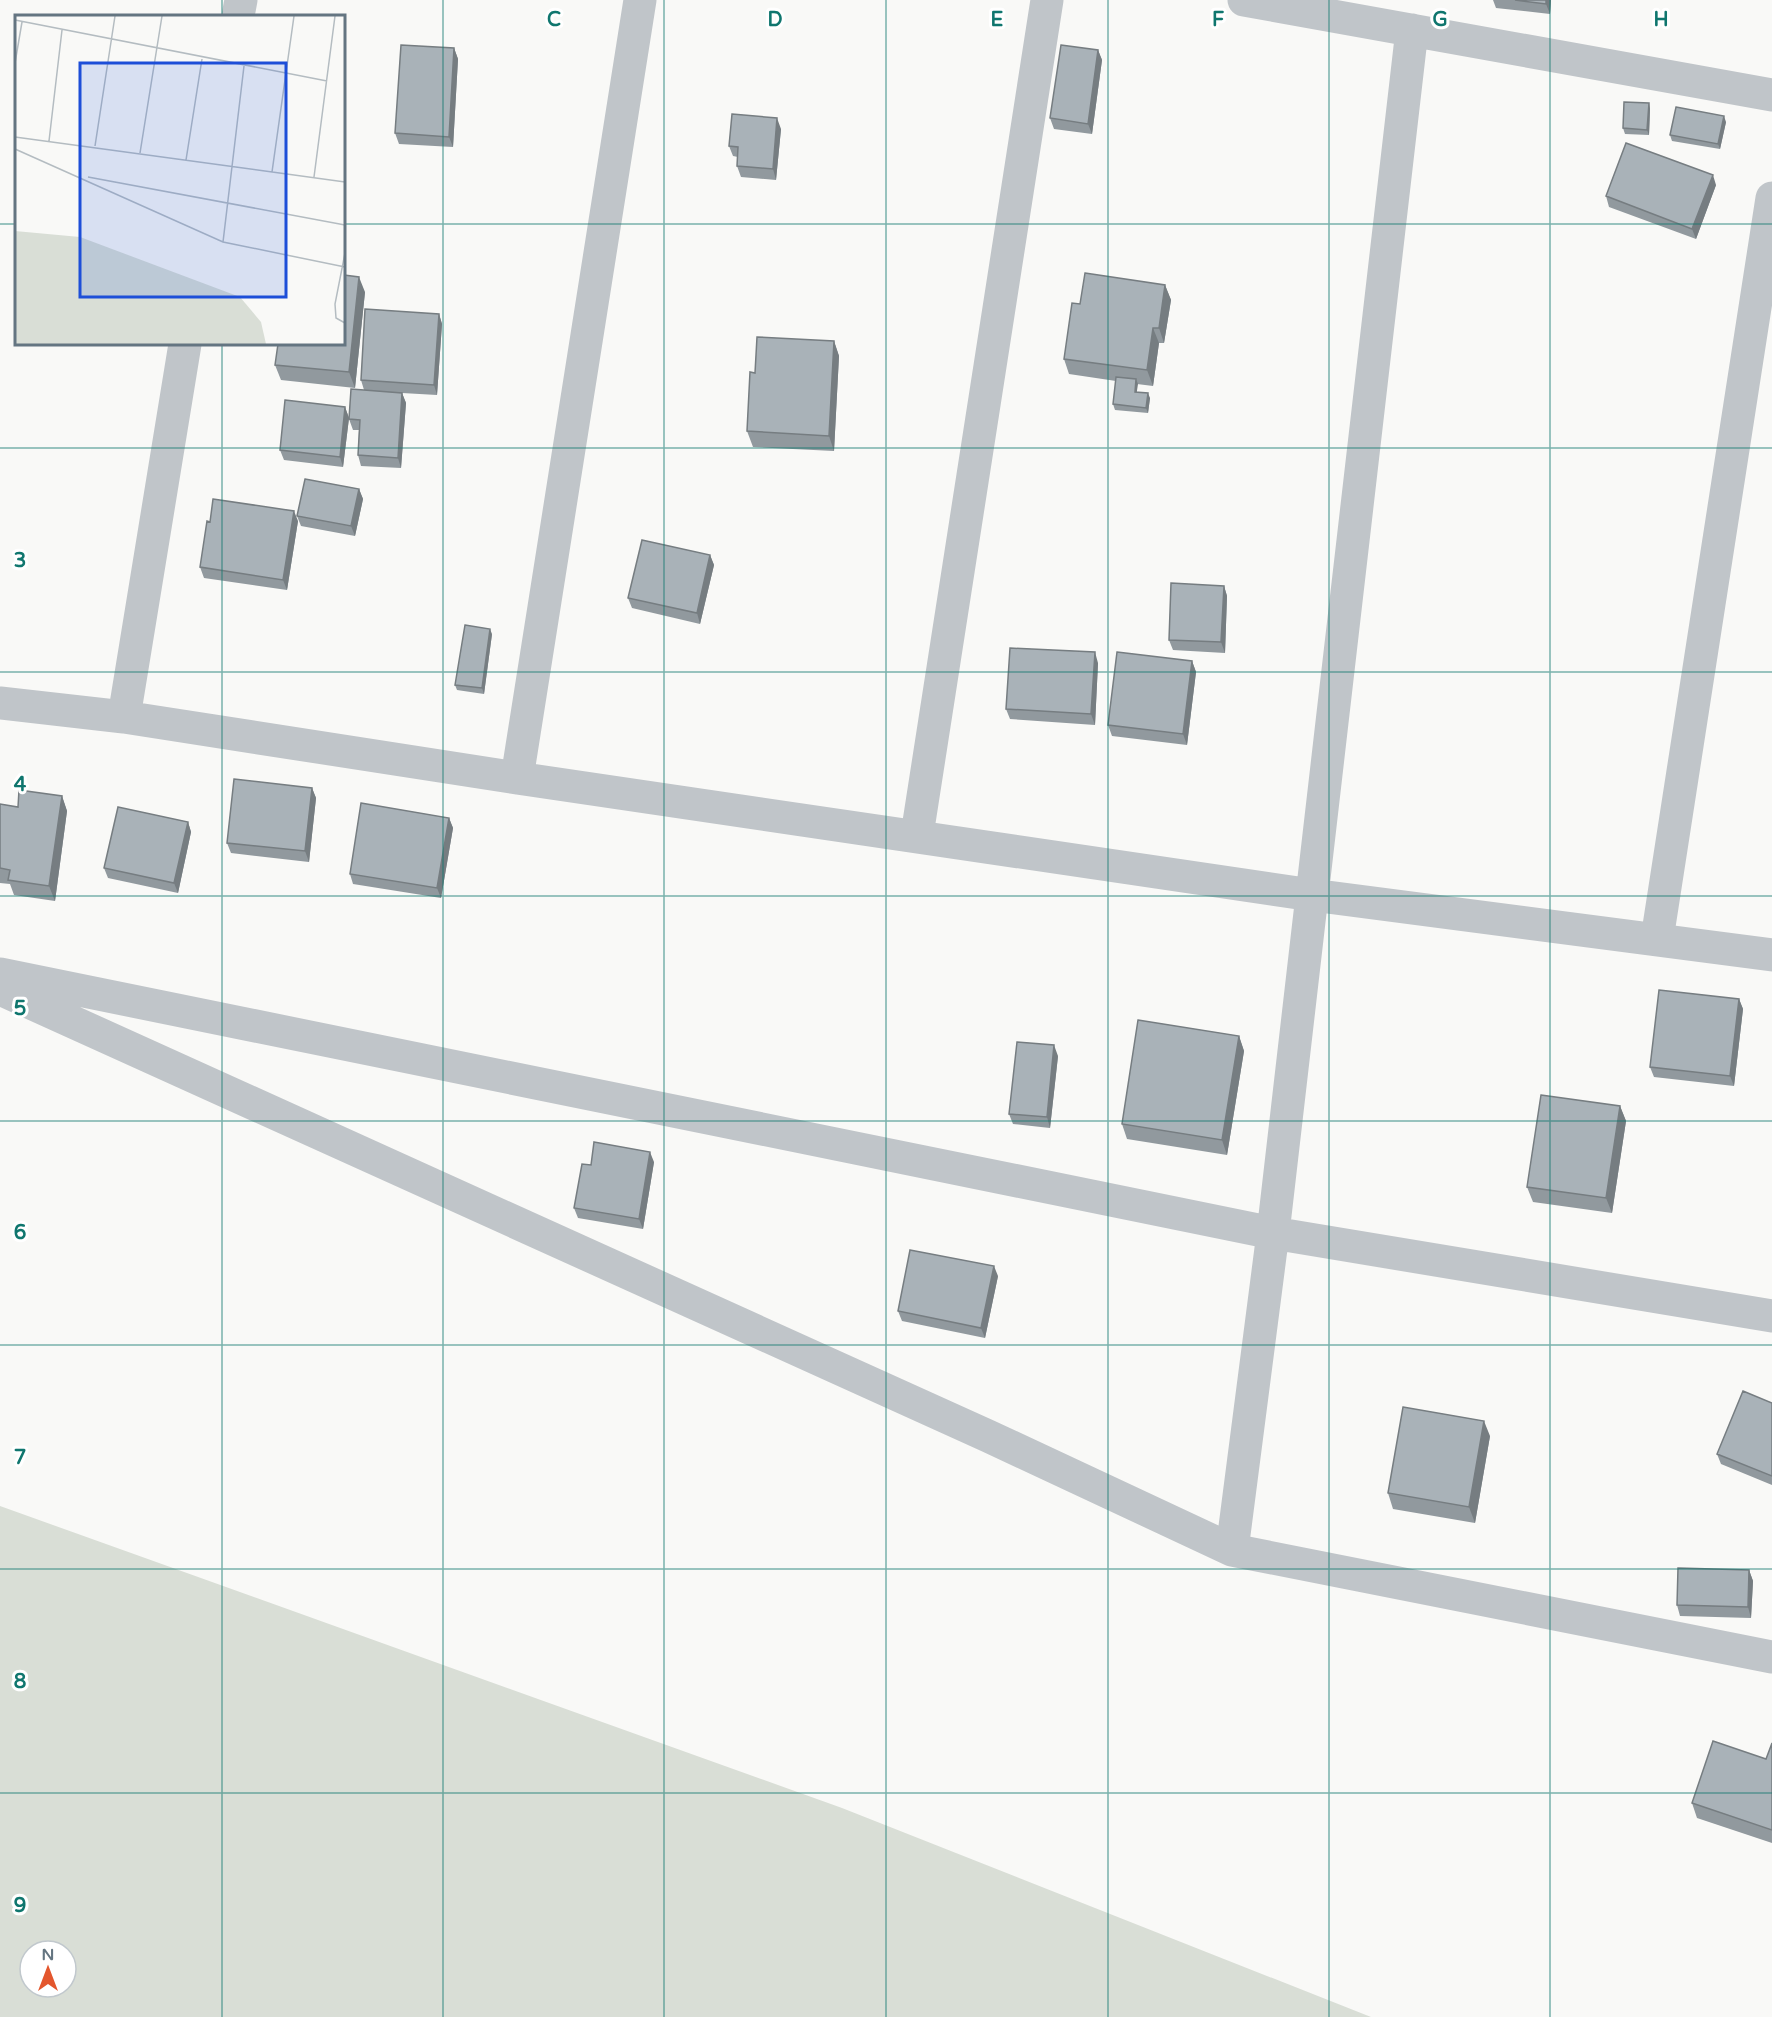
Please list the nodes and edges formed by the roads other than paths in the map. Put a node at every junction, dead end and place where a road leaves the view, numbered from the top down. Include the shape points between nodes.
1 (241, 0) edge
2 (640, 0) edge
3 (1047, 0) edge
4 (1244, 0) edge
5 (238, 15) edge
6 (1412, 30) junction
7 (1772, 95) edge
8 (1772, 198) edge
9 (185, 345) edge
10 (0, 703) edge
11 (124, 717) junction
12 (517, 778) junction
13 (916, 835) junction
14 (1312, 895) junction
15 (1657, 939) junction
16 (1772, 955) edge
17 (0, 974) edge
18 (0, 988) edge
19 (1273, 1233) junction
20 (1772, 1316) edge
21 (1232, 1550) junction
22 (1772, 1657) edge

1 - 5 street
2 - 12 street
3 - 13 street
4 - 6 street
6 - 7 street
6 - 14 street
8 - 15 street
9 - 11 street
10 - 11 street
11 - 12 street
12 - 13 street
13 - 14 street
14 - 15 street
14 - 19 street
15 - 16 street
17 - 19 street
18 - 21 street
19 - 20 street
19 - 21 street
21 - 22 street

